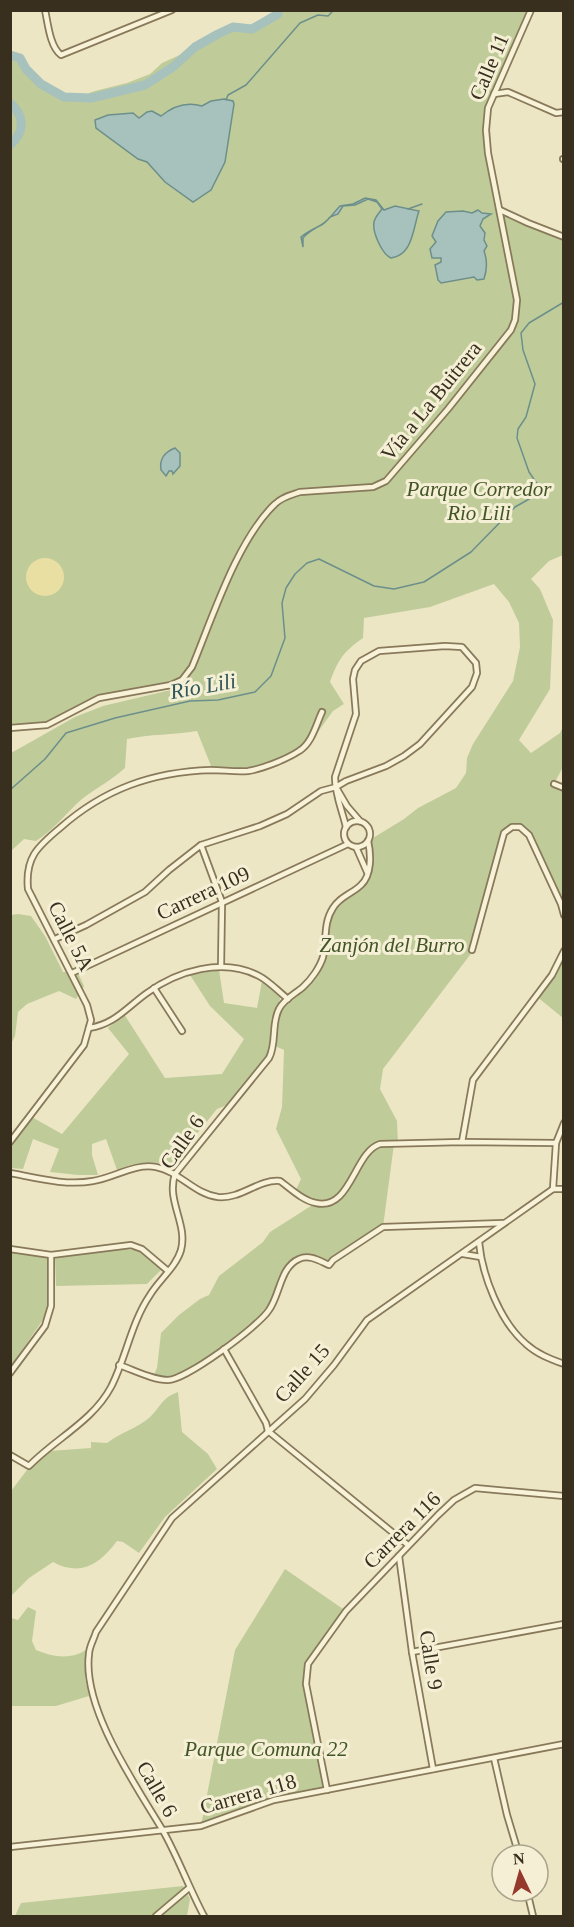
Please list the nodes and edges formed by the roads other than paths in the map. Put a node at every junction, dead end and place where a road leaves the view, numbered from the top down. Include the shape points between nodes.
1 (45, 10) edge
2 (172, 10) edge
3 (531, 10) edge
4 (500, 80) junction
5 (508, 92) junction
6 (494, 94) junction
7 (564, 112) edge
8 (500, 210) junction
9 (564, 237) edge
10 (322, 712) dead end
11 (10, 728) edge
12 (554, 784) dead end
13 (336, 787) junction
14 (564, 788) edge
15 (360, 821) junction
16 (346, 827) junction
17 (368, 841) junction
18 (348, 844) junction
19 (201, 845) junction
20 (356, 847) junction
21 (367, 872) junction
22 (222, 902) junction
23 (564, 915) edge
24 (55, 939) junction
25 (472, 950) dead end
26 (564, 951) edge
27 (221, 967) junction
28 (72, 973) junction
29 (154, 988) junction
30 (288, 999) junction
31 (89, 1028) junction
32 (182, 1031) dead end
33 (564, 1123) edge
34 (10, 1142) edge
35 (462, 1142) junction
36 (556, 1143) junction
37 (10, 1173) edge
38 (175, 1174) junction
39 (553, 1189) junction
40 (564, 1189) edge
41 (504, 1223) junction
42 (480, 1242) junction
43 (10, 1249) edge
44 (463, 1254) junction
45 (51, 1255) junction
46 (481, 1257) junction
47 (168, 1270) junction
48 (224, 1349) junction
49 (564, 1364) edge
50 (119, 1365) junction
51 (10, 1373) edge
52 (268, 1431) junction
53 (10, 1455) edge
54 (564, 1496) edge
55 (408, 1545) junction
56 (399, 1556) junction
57 (564, 1624) edge
58 (412, 1652) junction
59 (88, 1676) joint
60 (564, 1744) edge
61 (494, 1758) junction
62 (433, 1769) junction
63 (327, 1790) junction
64 (163, 1831) junction
65 (515, 1843) edge
66 (10, 1847) edge
67 (189, 1888) junction
68 (156, 1917) edge
69 (204, 1917) edge

1 - 2 street via 49,31 61,55
3 - 4 street, Calle 11
4 - 5 street
4 - 6 street, Calle 11
5 - 6 street
5 - 7 street via 556,113
6 - 8 street, Calle 11 via 486,130
8 - 9 street
8 - 11 street, Vía a La Buitrera via 517,300 513,325 396,471 373,487 306,491 288,495 275,504 237,561 192,667 182,680 166,687 99,698 47,725
10 - 24 street, Calle 5A via 308,744 259,769 156,776 96,799 69,819 30,858 27,874 28,889
12 - 14 street
13 - 13 street via 386,766 420,744 472,687 476,663 467,651 445,646 379,651 361,661 353,679 356,714 336,771
13 - 15 street
13 - 16 street
13 - 19 street via 321,791 287,814 260,826
15 - 16 street
15 - 17 street via 369,829
16 - 18 street via 344,836
17 - 20 street
17 - 21 street via 371,856
18 - 20 street
18 - 22 street, Carrera 109
19 - 22 street
19 - 24 street via 145,892
20 - 21 street
21 - 30 street, Calle 6 via 361,885 344,895 332,909 326,924 323,958 304,987
22 - 27 street
22 - 28 street, Carrera 109
23 - 25 street via 529,835 520,827 512,827 504,832
24 - 28 street, Calle 5A
26 - 35 street via 552,975 473,1080
27 - 29 street via 193,971
27 - 30 street via 260,976
28 - 31 street, Calle 5A via 87,1005
29 - 31 street via 111,1022
29 - 32 street
30 - 38 street, Calle 6 via 276,1018 269,1058
31 - 34 street via 84,1045
33 - 36 street
35 - 36 street
35 - 38 street via 374,1146 339,1197 322,1204 309,1201 280,1181 217,1197 196,1189
36 - 39 street
37 - 38 street via 81,1183 138,1167 156,1167
38 - 47 street, Calle 6 via 172,1193 183,1241
39 - 40 street
39 - 41 street, Calle 15
41 - 42 street, Calle 15
41 - 48 street via 383,1227 329,1265 311,1257 299,1259 288,1267 270,1309
42 - 44 street, Calle 15
42 - 46 street
43 - 45 street
44 - 46 street
44 - 52 street, Calle 15 via 367,1320 305,1399
45 - 47 street via 131,1245
45 - 51 street via 51,1306 45,1326
46 - 49 street via 499,1309 521,1339 547,1359
47 - 50 street, Calle 6 via 137,1319
48 - 50 street via 179,1379 161,1380
48 - 52 street
50 - 53 street, Calle 6 via 111,1387 74,1429 29,1466
52 - 55 street
52 - 59 street, Calle 15 via 172,1518 96,1632 89,1652
54 - 55 street, Carrera 116 via 475,1488 454,1500
55 - 56 street, Carrera 116
56 - 58 street, Calle 9
56 - 63 street, Carrera 116 via 346,1611 308,1664 306,1684
57 - 58 street
58 - 62 street, Calle 9
59 - 64 street, Calle 6 via 102,1722
60 - 61 street, Carrera 118
61 - 62 street, Carrera 118
61 - 65 street
62 - 63 street, Carrera 118
63 - 64 street, Carrera 118 via 273,1800 201,1826
64 - 66 street, Carrera 118
64 - 67 street, Calle 6
67 - 68 street
67 - 69 street, Calle 6

